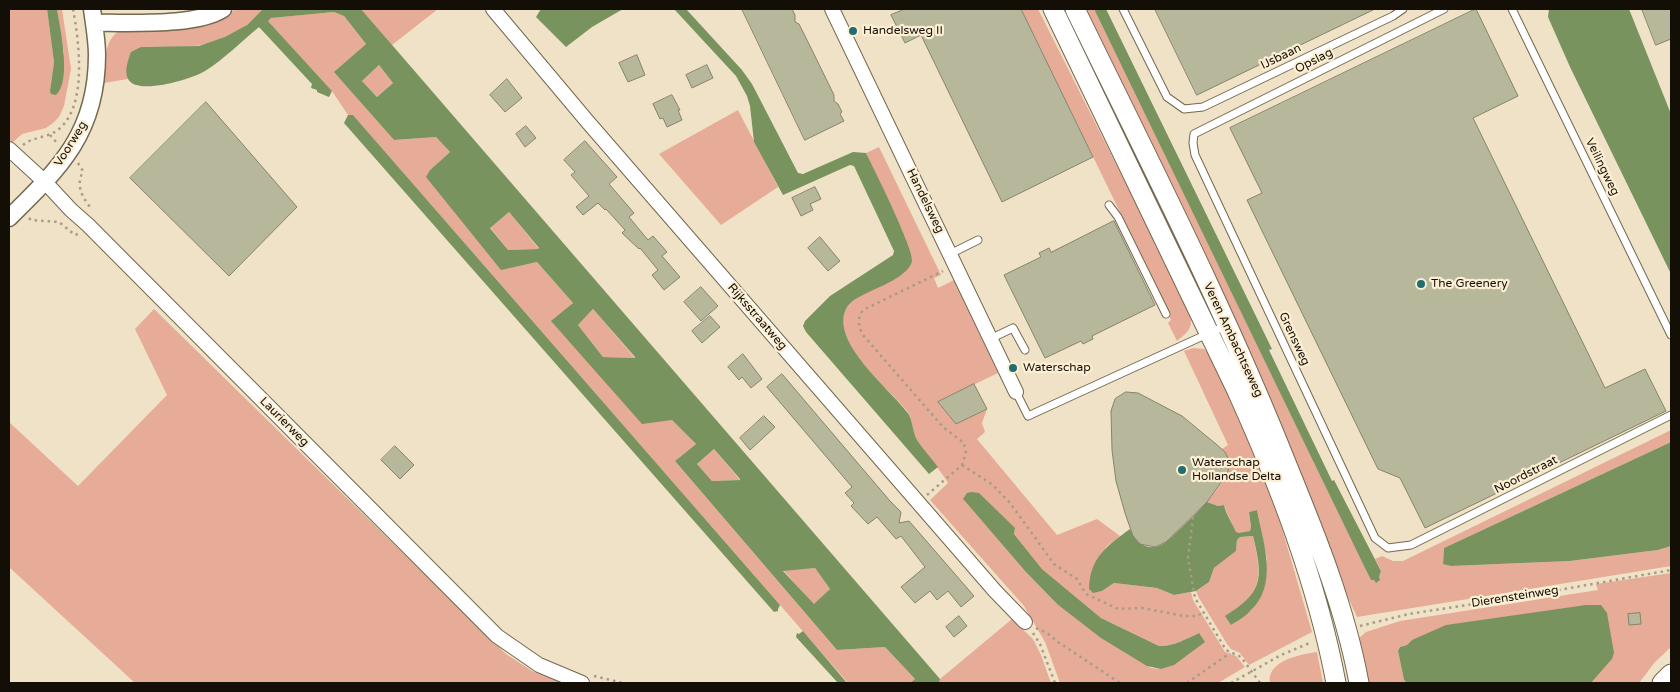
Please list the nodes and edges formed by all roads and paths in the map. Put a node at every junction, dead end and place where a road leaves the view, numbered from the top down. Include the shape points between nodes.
1 (73, 9) edge
2 (223, 9) edge
3 (493, 9) edge
4 (834, 9) edge
5 (1053, 9) edge
6 (1075, 9) edge
7 (1123, 9) edge
8 (1403, 9) edge
9 (1444, 9) edge
10 (1512, 9) edge
11 (93, 16) edge
12 (1194, 134) joint
13 (11, 151) edge
14 (45, 182) junction
15 (1109, 205) dead end
16 (9, 218) edge
17 (978, 240) dead end
18 (953, 259) junction
19 (1166, 314) dead end
20 (1227, 324) junction
21 (1209, 333) junction
22 (1671, 335) edge
23 (990, 339) junction
24 (1025, 350) dead end
25 (1016, 392) joint
26 (1671, 415) edge
27 (962, 465) junction
28 (919, 502) junction
29 (1192, 517) dead end
30 (1388, 548) joint
31 (1671, 570) edge
32 (1204, 612) junction
33 (1024, 622) junction
34 (1359, 626) dead end
35 (1312, 642) dead end
36 (1230, 653) junction
37 (1250, 672) junction
38 (1671, 674) edge
39 (576, 681) edge
40 (623, 683) edge
41 (1055, 683) edge
42 (1120, 683) edge
43 (1187, 683) edge
44 (1231, 683) edge
45 (1260, 683) edge
46 (1336, 683) edge
47 (1359, 683) edge
48 (1662, 683) edge

1 - 13 path, Voorweg via 80,61 77,92 69,116 50,136 27,141
2 - 11 street, Voorweg via 205,17 186,20
3 - 28 street, Rijksstraatweg
4 - 18 street, Handelsweg
5 - 21 main road, Veren Ambachtseweg
6 - 20 main road, Veren Ambachtseweg
7 - 8 lane, IJsbaan via 1166,97 1184,109 1203,107
9 - 12 lane, Opslag
10 - 22 lane, Veilingweg
11 - 14 street, Voorweg via 96,79 89,112 68,154
12 - 30 lane, Grensweg via 1195,156 1375,538
13 - 14 street, Laurierweg
14 - 16 street, Voorweg
14 - 39 street, Laurierweg via 497,636 539,665
15 - 19 lane
17 - 18 lane
18 - 23 street, Handelsweg
18 - 27 path via 864,310 859,322 864,335 943,427 964,443 966,453
20 - 21 lane
20 - 47 main road, Veren Ambachtseweg via 1314,529 1345,620
21 - 25 lane via 1028,416
21 - 46 main road, Veren Ambachtseweg via 1260,442 1295,536 1312,584
23 - 24 lane via 1013,328
23 - 25 street, Handelsweg
26 - 30 lane, Noordstraat via 1411,545
27 - 28 path
27 - 32 path via 993,485 1054,564 1077,579 1086,594 1118,609 1143,608 1183,616
28 - 33 street, Rijksstraatweg
29 - 32 path via 1188,558 1195,598
31 - 34 path, Dierensteinweg via 1409,614
32 - 36 path
33 - 41 path via 1040,644
33 - 42 path via 1047,633
35 - 37 path via 1281,654
36 - 37 path via 1241,657
36 - 43 path
37 - 44 path
37 - 45 path
38 - 48 main road
39 - 40 path via 594,676

